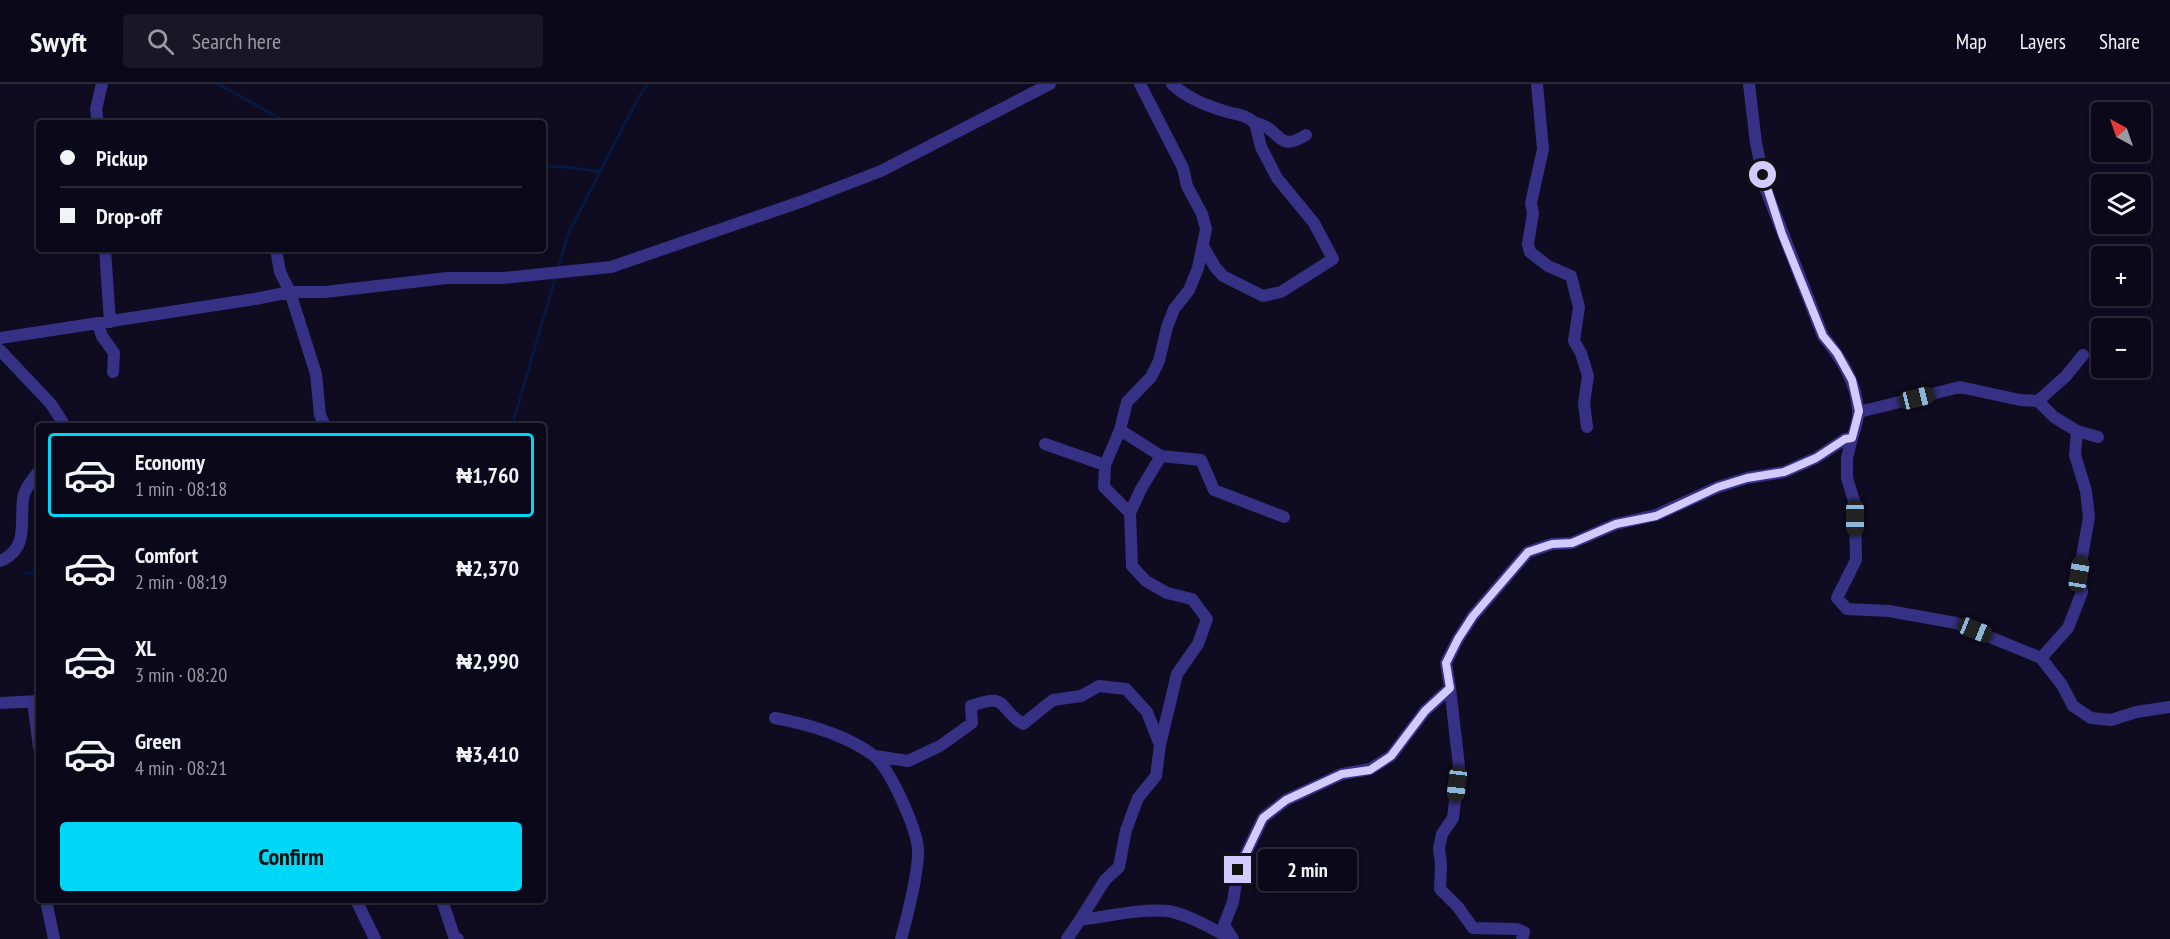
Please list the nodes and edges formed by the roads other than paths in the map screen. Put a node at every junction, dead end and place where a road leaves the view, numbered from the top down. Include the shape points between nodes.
1 (102, 84) edge
2 (1050, 84) edge
3 (1140, 84) edge
4 (1172, 84) edge
5 (1537, 84) edge
6 (1749, 84) edge
7 (98, 120) edge
8 (1255, 123) junction
9 (1306, 135) dead end
10 (1203, 246) junction
11 (105, 252) edge
12 (277, 252) edge
13 (291, 292) junction
14 (104, 323) junction
15 (0, 338) edge
16 (0, 350) edge
17 (2083, 355) dead end
18 (113, 372) dead end
19 (2038, 401) junction
20 (1859, 411) junction
21 (62, 423) edge
22 (324, 423) edge
23 (1587, 427) dead end
24 (1120, 430) junction
25 (2077, 435) junction
26 (2095, 436) dead end
27 (1852, 438) junction
28 (1045, 444) dead end
29 (1161, 456) junction
30 (1105, 465) junction
31 (36, 475) edge
32 (1130, 513) junction
33 (1284, 517) dead end
34 (0, 561) edge
35 (2041, 658) junction
36 (1450, 688) junction
37 (36, 701) edge
38 (0, 703) edge
39 (2170, 707) edge
40 (775, 718) dead end
41 (1160, 745) junction
42 (875, 756) junction
43 (47, 903) edge
44 (357, 903) edge
45 (443, 903) edge
46 (1080, 921) junction
47 (54, 939) edge
48 (375, 939) edge
49 (458, 939) edge
50 (901, 939) edge
51 (1066, 939) edge
52 (1232, 939) edge
53 (1522, 939) edge

1 - 7 street
2 - 13 street via 881,171 611,267
3 - 10 street via 1183,168 1192,199 1203,214
4 - 8 street via 1203,104 1243,114
5 - 23 street via 1543,149 1531,203 1528,244 1530,252 1543,262 1571,276 1579,307 1574,342 1588,376 1584,403
6 - 20 street via 1766,190 1823,336 1852,380
8 - 9 street via 1266,126 1285,143
8 - 10 street via 1261,147 1277,178 1314,223 1332,259 1281,292 1263,296 1223,276
10 - 24 street via 1189,290 1174,309 1167,327 1160,361 1151,377 1127,402
11 - 14 street
12 - 13 street via 280,272
13 - 14 street
13 - 22 street via 316,374
14 - 15 street
14 - 18 street via 102,336 114,353
16 - 21 street via 51,404
17 - 19 street
19 - 20 street via 1960,387
19 - 25 street
20 - 27 street
24 - 29 street
24 - 30 street
25 - 26 street
25 - 35 street via 2075,455 2089,517 2079,574 2082,592 2068,628
27 - 35 street via 1847,478 1855,504 1856,560 1837,598 1847,609 1889,611 1956,623
27 - 36 street via 1784,472 1718,487 1656,516 1616,524 1572,543 1552,544 1528,552 1458,639 1446,663
28 - 30 street
29 - 32 street
29 - 33 street via 1201,460 1214,490
30 - 32 street via 1104,487
31 - 34 street via 23,499 22,533 16,550
32 - 41 street via 1132,566 1146,582 1167,593 1192,599 1207,619 1198,644 1177,674
35 - 39 street via 2073,706 2091,718 2111,720
36 - 52 street via 1425,711 1391,756 1370,770 1342,774 1286,800 1263,818 1238,870 1233,902 1224,925
36 - 53 street via 1460,766 1453,818 1442,834 1439,848 1440,889 1473,928 1517,929 1524,932
37 - 38 street
40 - 42 street via 801,723
41 - 42 street via 1147,712 1126,689 1099,686 1081,696 1053,700 1023,724 1002,703 989,699 971,706 972,723 940,746 908,761
41 - 46 street via 1156,776 1138,798 1126,830 1119,867 1105,880
42 - 50 street via 896,788 918,849
43 - 47 street
44 - 48 street
45 - 49 street
46 - 51 street
46 - 52 street via 1167,911

